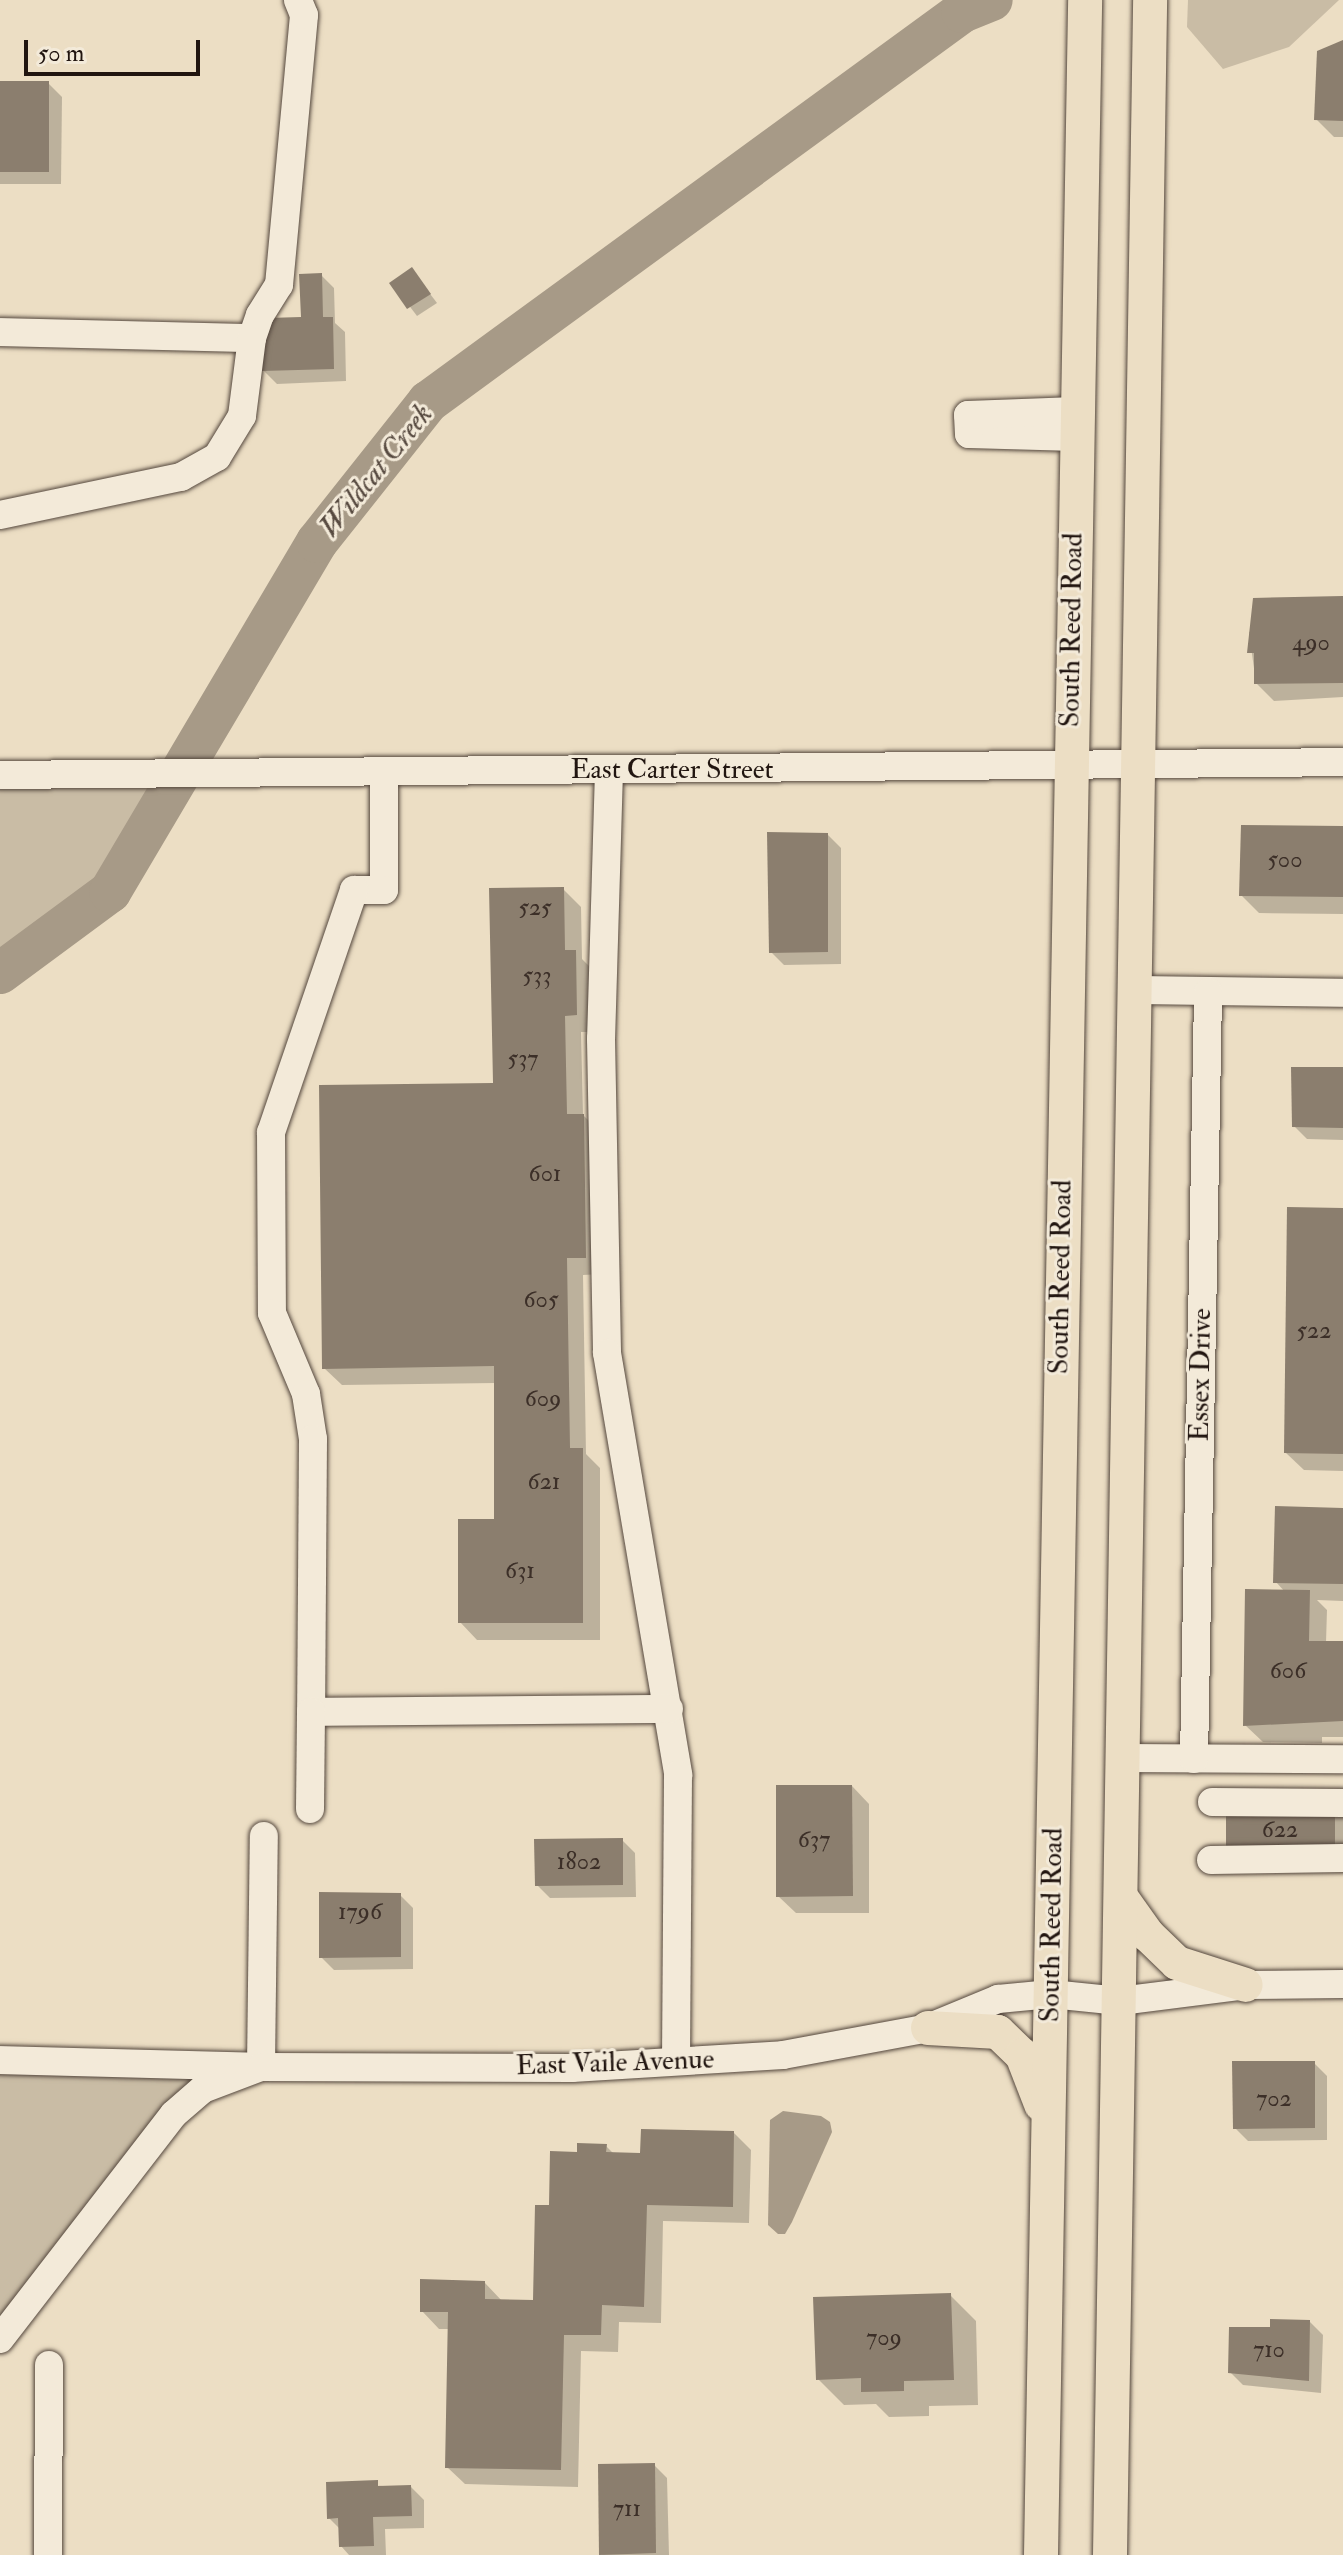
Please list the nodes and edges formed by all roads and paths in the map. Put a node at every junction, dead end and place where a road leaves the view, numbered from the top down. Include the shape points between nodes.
1 (298, 0) edge
2 (1085, 0) edge
3 (1150, 0) edge
4 (0, 332) edge
5 (252, 338) junction
6 (0, 515) edge
7 (1343, 762) edge
8 (1139, 767) junction
9 (1069, 768) junction
10 (609, 771) junction
11 (384, 772) junction
12 (0, 775) edge
13 (1134, 990) junction
14 (1208, 992) junction
15 (1343, 993) edge
16 (669, 1709) junction
17 (311, 1712) junction
18 (1122, 1758) junction
19 (1194, 1759) junction
20 (1343, 1759) edge
21 (1212, 1802) dead end
22 (1343, 1803) edge
23 (310, 1809) dead end
24 (264, 1836) dead end
25 (1343, 1858) edge
26 (1211, 1860) dead end
27 (1121, 1897) junction
28 (1343, 1984) edge
29 (1246, 1985) junction
30 (1051, 1994) junction
31 (1120, 2001) junction
32 (928, 2028) junction
33 (0, 2060) edge
34 (676, 2061) junction
35 (261, 2067) junction
36 (1048, 2135) junction
37 (0, 2339) edge
38 (49, 2365) dead end
39 (48, 2555) edge
40 (1041, 2555) edge
41 (1110, 2555) edge

1 - 5 street via 304,15 279,285
2 - 9 main road, South Reed Road
3 - 8 main road
4 - 5 street
5 - 6 street via 242,416 217,457 181,477
7 - 8 street, East Carter Street
8 - 9 street, East Carter Street
8 - 13 main road
9 - 10 street, East Carter Street
9 - 30 main road, South Reed Road
10 - 11 street, East Carter Street
10 - 16 street via 601,1039 607,1353
11 - 12 street, East Carter Street
11 - 17 street via 384,890 354,890 271,1132 272,1313 306,1394 313,1439
13 - 14 street
13 - 18 main road
14 - 15 street
14 - 19 street, Essex Drive
16 - 17 street
16 - 34 street via 678,1775
17 - 23 street
18 - 19 street
18 - 27 main road
19 - 20 street
21 - 22 street
24 - 35 street
25 - 26 street
27 - 29 main road via 1177,1963
27 - 31 main road
28 - 29 street, East Vaile Avenue
29 - 31 street, East Vaile Avenue
30 - 31 street, East Vaile Avenue
30 - 32 street, East Vaile Avenue via 998,1999
30 - 36 main road, South Reed Road
31 - 41 main road
32 - 34 street, East Vaile Avenue via 783,2055
32 - 36 main road via 998,2032 1022,2055
33 - 35 street
34 - 35 street, East Vaile Avenue via 572,2068
35 - 37 street, East Vaile Avenue via 203,2089 174,2114
36 - 40 main road, South Reed Road
38 - 39 street

